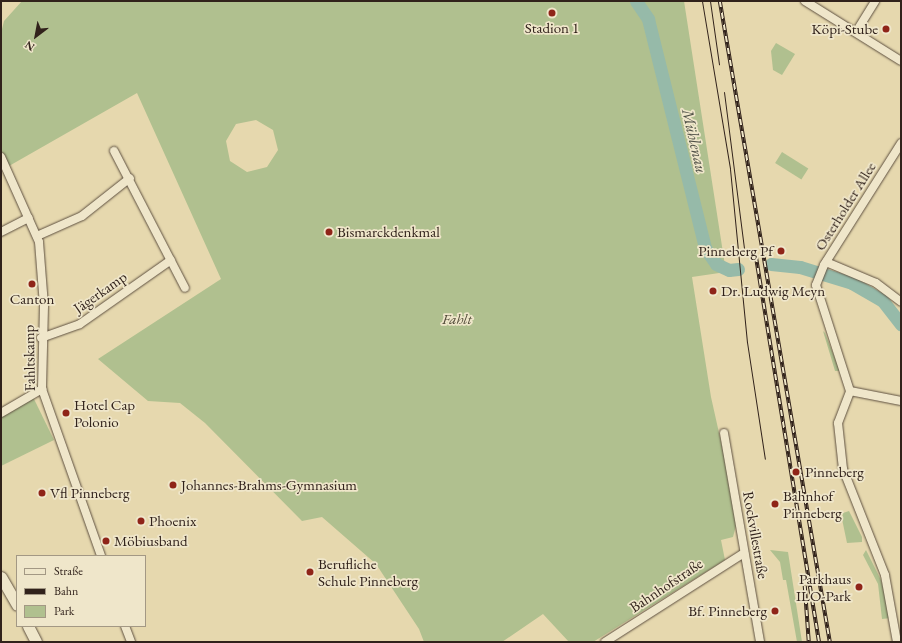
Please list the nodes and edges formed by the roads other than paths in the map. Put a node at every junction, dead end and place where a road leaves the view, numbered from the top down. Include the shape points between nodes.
1 (804, 1) edge
2 (875, 1) edge
3 (856, 32) junction
4 (901, 60) edge
5 (901, 143) edge
6 (114, 151) dead end
7 (1, 157) edge
8 (130, 178) junction
9 (29, 218) junction
10 (1, 232) edge
11 (37, 236) junction
12 (171, 260) junction
13 (825, 264) junction
14 (185, 288) dead end
15 (901, 302) edge
16 (41, 338) junction
17 (42, 388) junction
18 (850, 391) junction
19 (901, 401) edge
20 (1, 413) edge
21 (724, 434) dead end
22 (744, 553) junction
23 (102, 555) edge
24 (1, 577) edge
25 (16, 603) edge
26 (28, 627) edge
27 (125, 627) edge
28 (36, 642) edge
29 (131, 642) edge
30 (605, 642) edge
31 (760, 642) edge
32 (897, 642) edge

1 - 3 street
2 - 3 street
3 - 4 street
5 - 13 street, Osterholder Allee
6 - 8 street
7 - 9 street, Fahltskamp
8 - 11 street via 82,216
8 - 12 street
9 - 10 street
9 - 11 street, Fahltskamp
11 - 16 street, Fahltskamp via 44,306
12 - 14 street
12 - 16 street, Jägerkamp via 80,324
13 - 15 street via 876,283
13 - 18 street, Osterholder Allee via 816,285
16 - 17 street, Fahltskamp
17 - 20 street
17 - 23 street, Fahltskamp
18 - 19 street
18 - 32 street via 838,423 843,469 885,575
21 - 22 street, Rockvillestraße
22 - 30 street, Bahnhofstraße
22 - 31 street, Rockvillestraße
24 - 25 main road
26 - 28 main road
27 - 29 street

